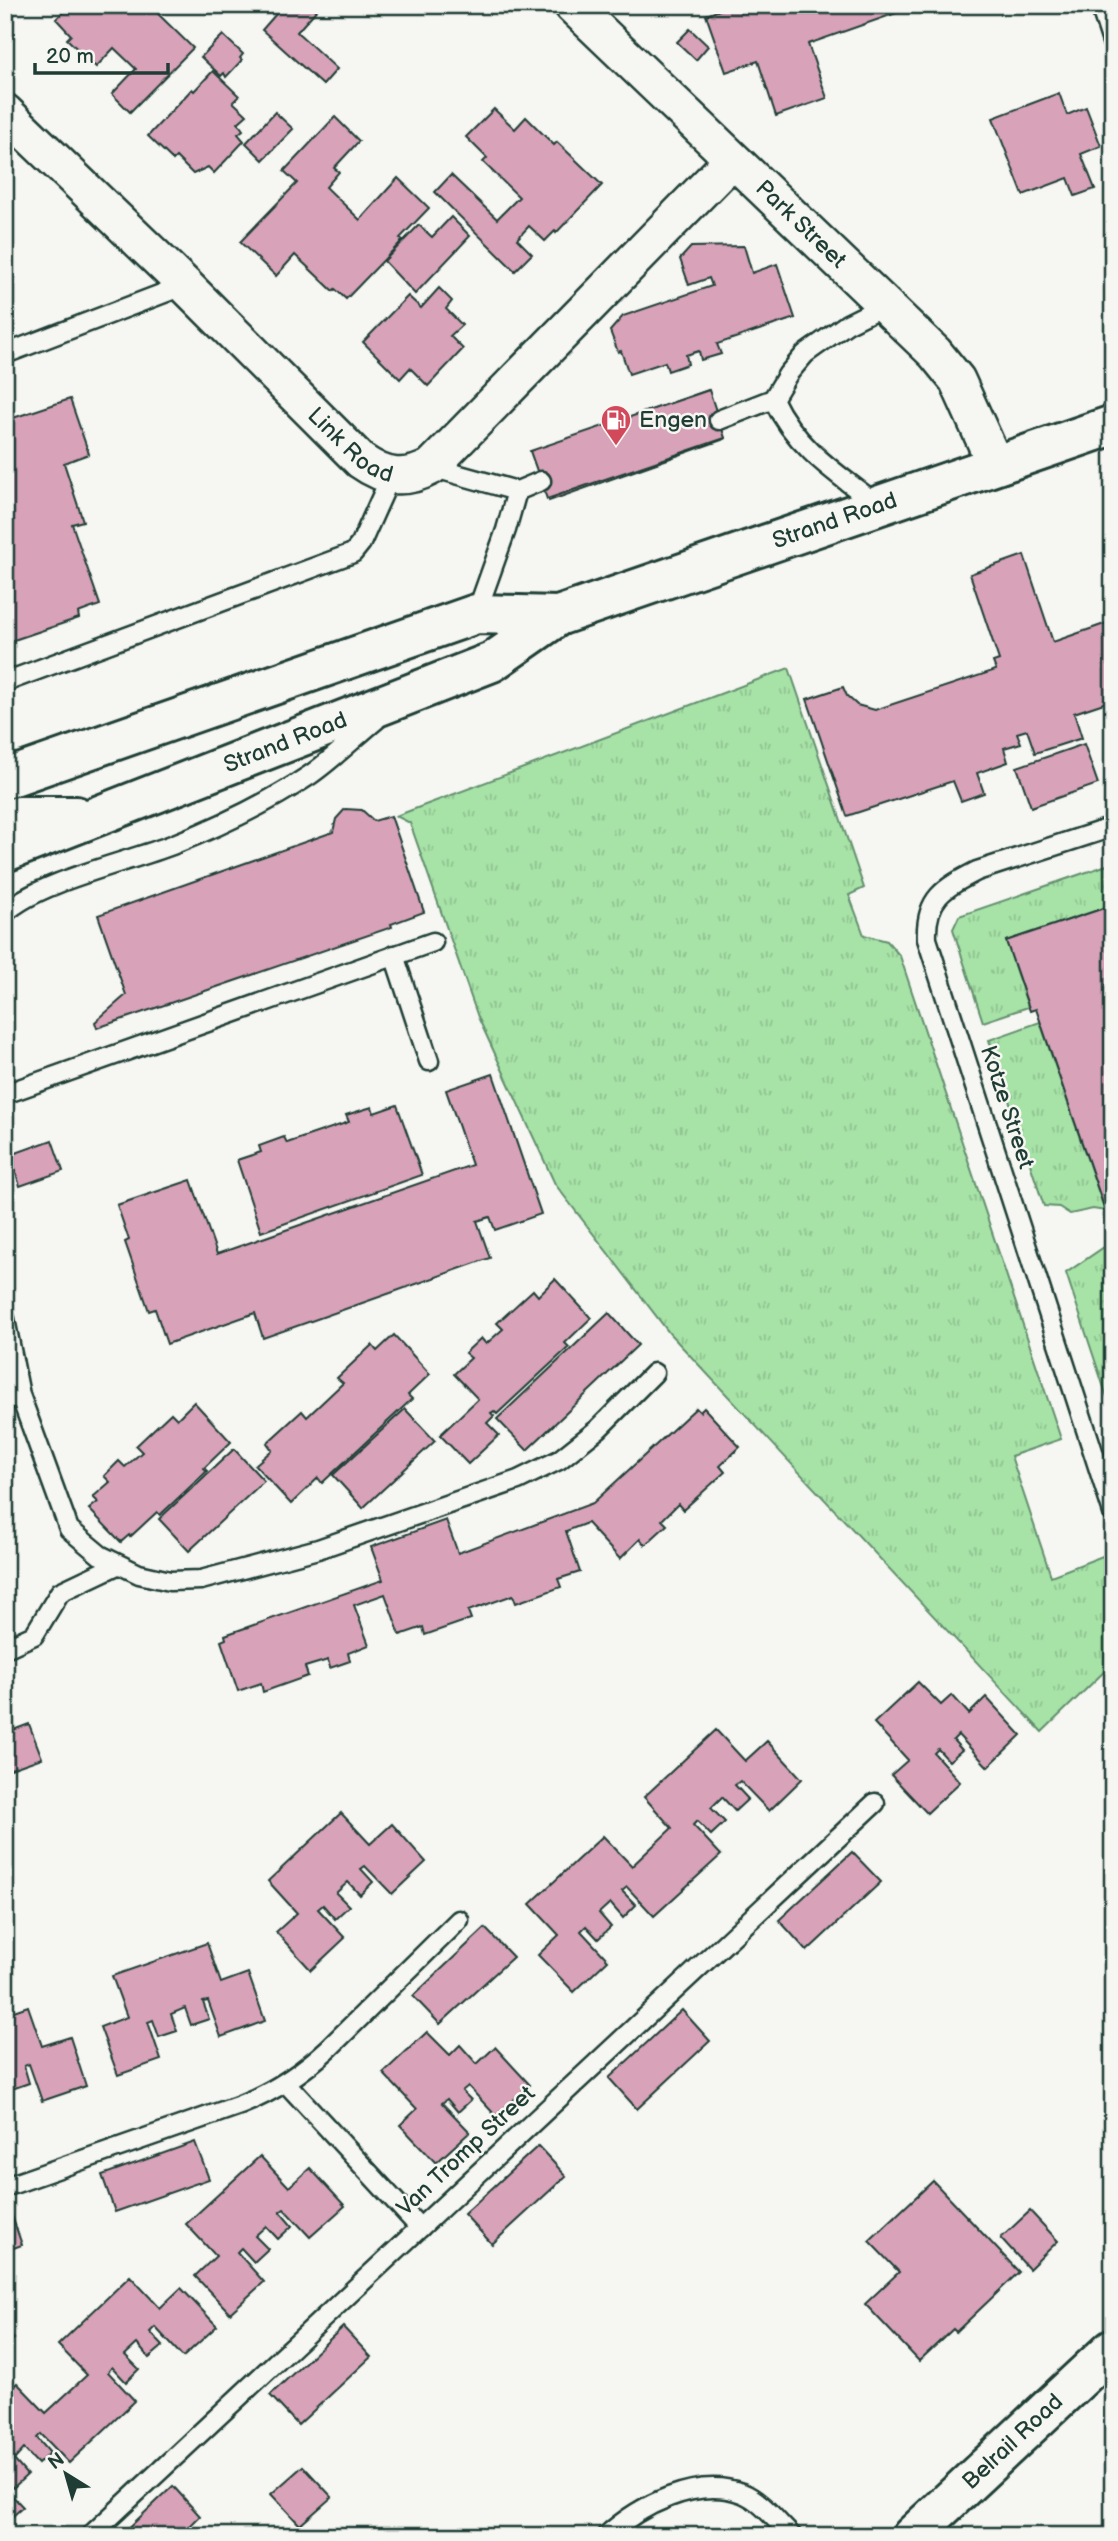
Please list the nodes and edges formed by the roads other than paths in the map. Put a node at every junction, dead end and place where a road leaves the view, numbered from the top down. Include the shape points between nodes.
1 (572, 5) edge
2 (1100, 5) edge
3 (1113, 45) edge
4 (5, 112) edge
5 (732, 160) junction
6 (184, 285) junction
7 (885, 305) junction
8 (5, 354) edge
9 (774, 399) junction
10 (719, 420) dead end
11 (1113, 425) edge
12 (996, 466) junction
13 (431, 467) junction
14 (391, 476) junction
15 (541, 481) dead end
16 (517, 491) junction
17 (878, 505) junction
18 (476, 614) junction
19 (558, 616) junction
20 (5, 682) edge
21 (408, 693) junction
22 (5, 779) edge
23 (96, 816) junction
24 (5, 821) edge
25 (1113, 827) edge
26 (5, 852) edge
27 (5, 913) edge
28 (433, 942) dead end
29 (394, 955) junction
30 (429, 1061) dead end
31 (5, 1094) edge
32 (5, 1319) edge
33 (654, 1373) dead end
34 (13, 1398) edge
35 (1113, 1513) edge
36 (117, 1565) junction
37 (5, 1645) edge
38 (874, 1803) dead end
39 (459, 1920) dead end
40 (286, 2083) junction
41 (5, 2188) edge
42 (420, 2228) junction
43 (1113, 2347) edge
44 (90, 2536) edge
45 (606, 2536) edge
46 (792, 2536) edge
47 (912, 2536) edge

1 - 5 street, Park Street
2 - 3 lane
4 - 6 street, Link Road
5 - 7 street, Park Street
5 - 13 street, Link Road
6 - 8 lane
6 - 14 street, Link Road via 361,461
7 - 9 lane via 846,324 805,354
7 - 12 street, Park Street via 957,380
9 - 10 lane
9 - 17 lane via 784,423 802,444
11 - 12 main road, Strand Road
12 - 17 main road, Strand Road
13 - 14 street, Link Road via 404,477
13 - 16 lane
14 - 20 lane via 353,553
15 - 16 lane
16 - 18 lane
17 - 19 main road, Strand Road
18 - 19 main road, Strand Road
18 - 22 main road, Strand Road
19 - 21 main road, Strand Road via 492,662
21 - 23 main road, Strand Road
21 - 27 lane via 311,774 249,812 172,845 49,887
23 - 24 main road via 19,816
23 - 26 main road, Strand Road
25 - 35 lane, Kotze Street via 961,879 936,898 926,927
28 - 29 lane
29 - 30 lane
29 - 31 lane
32 - 34 lane
33 - 36 lane via 559,1460 518,1480 318,1549 201,1580 170,1581
34 - 36 lane via 69,1529
36 - 37 lane via 60,1592 34,1635
38 - 42 lane, Van Tromp Street
39 - 40 lane via 329,2048
40 - 41 lane via 240,2105
40 - 42 lane
42 - 44 lane, Van Tromp Street
43 - 47 main road, Belrail Road
45 - 46 lane via 644,2507 702,2489 742,2493

